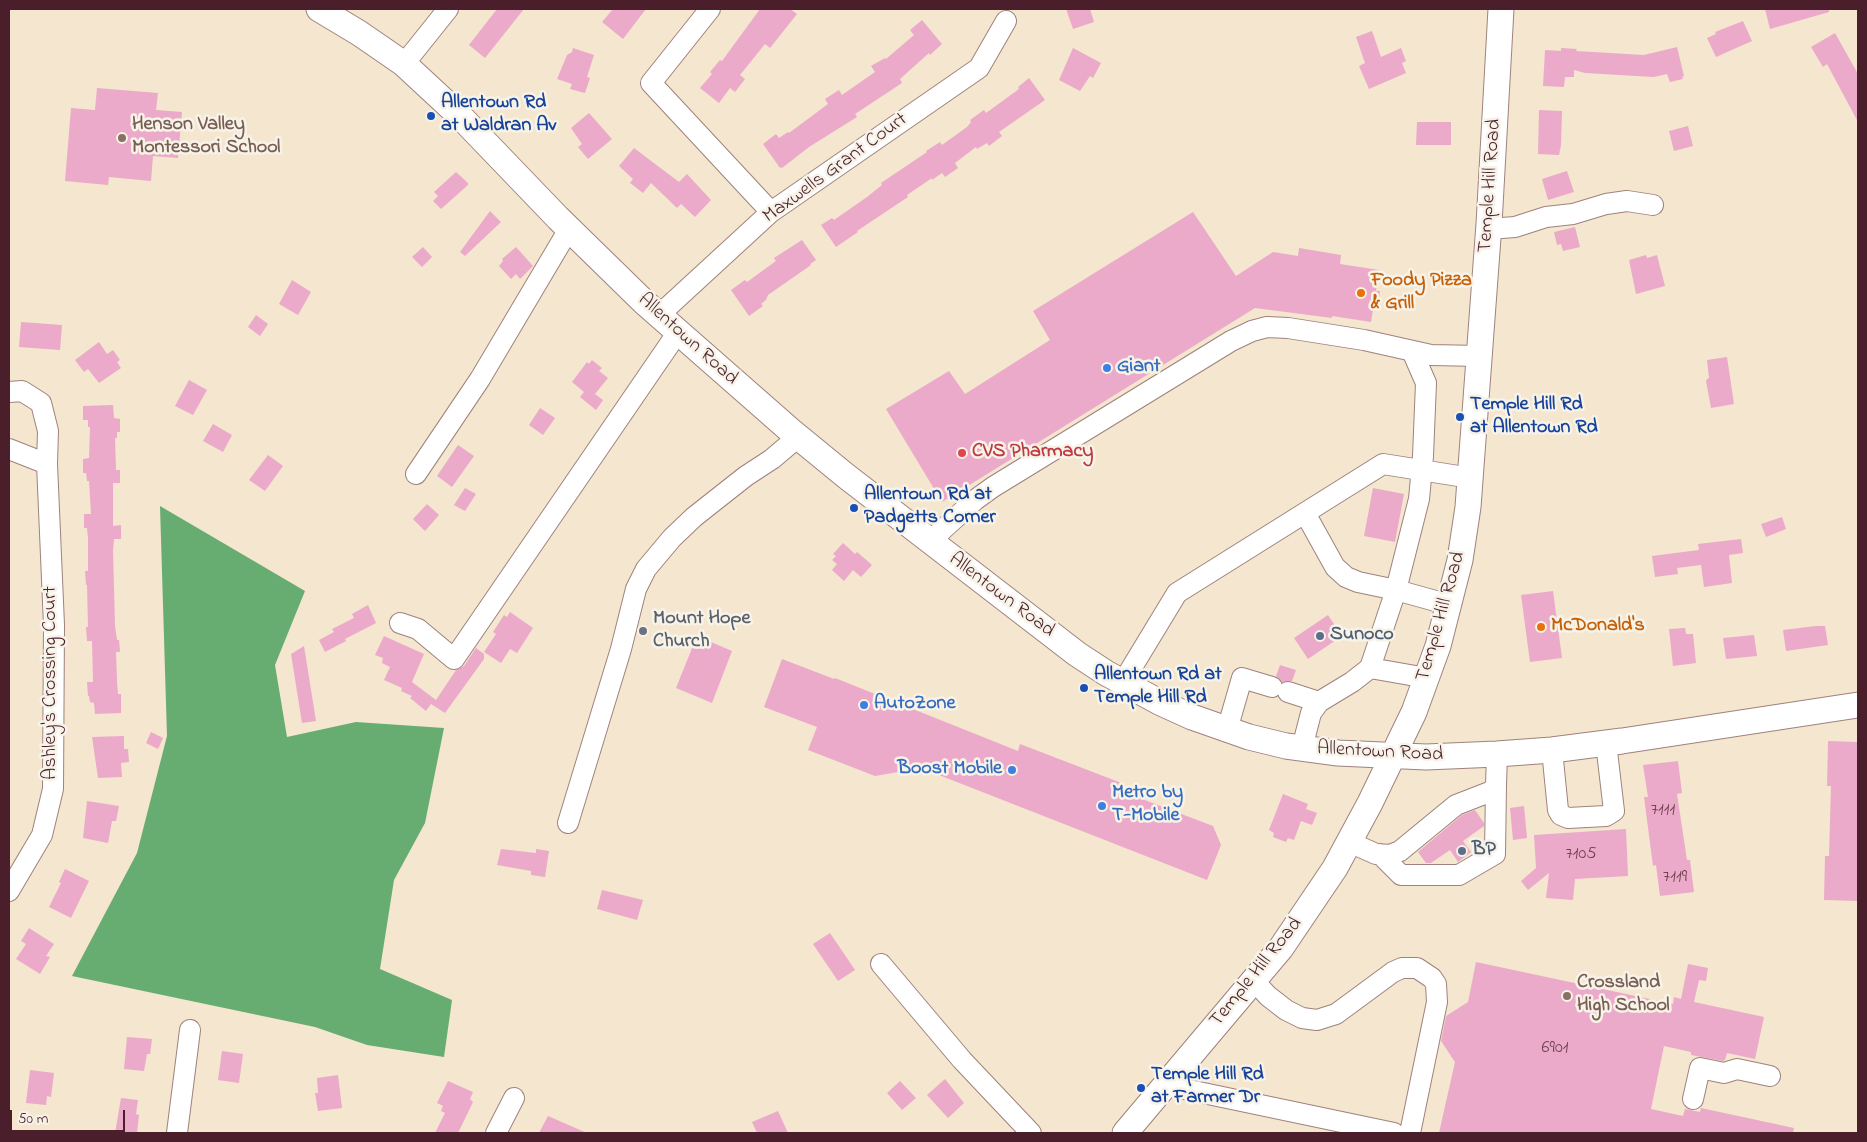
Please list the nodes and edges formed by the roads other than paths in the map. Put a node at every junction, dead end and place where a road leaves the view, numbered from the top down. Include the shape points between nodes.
1 (319, 9) edge
2 (448, 9) edge
3 (710, 9) edge
4 (1501, 9) edge
5 (1006, 21) dead end
6 (404, 64) junction
7 (1653, 205) dead end
8 (772, 212) junction
9 (569, 229) junction
10 (1488, 229) junction
11 (660, 315) junction
12 (678, 332) junction
13 (1412, 351) junction
14 (1480, 356) junction
15 (9, 392) edge
16 (798, 437) junction
17 (9, 449) edge
18 (47, 464) junction
19 (1422, 470) junction
20 (416, 474) dead end
21 (1470, 478) junction
22 (1305, 513) junction
23 (929, 542) junction
24 (1396, 590) junction
25 (1450, 605) junction
26 (400, 623) dead end
27 (1370, 668) junction
28 (1426, 678) junction
29 (1122, 682) junction
30 (1319, 702) junction
31 (1858, 705) edge
32 (1227, 730) junction
33 (1606, 743) junction
34 (1302, 748) junction
35 (1552, 750) junction
36 (1497, 754) junction
37 (1393, 755) junction
38 (1496, 785) junction
39 (568, 823) dead end
40 (1349, 842) junction
41 (1380, 854) junction
42 (9, 890) edge
43 (881, 964) dead end
44 (1254, 981) junction
45 (190, 1030) dead end
46 (1770, 1076) dead end
47 (1165, 1085) junction
48 (514, 1098) dead end
49 (1693, 1099) dead end
50 (177, 1133) edge
51 (496, 1133) edge
52 (1032, 1133) edge
53 (1125, 1133) edge
54 (1394, 1133) edge
55 (1410, 1133) edge

1 - 6 main road, Allentown Road
2 - 6 street
3 - 8 street via 651,83
4 - 10 main road, Temple Hill Road
5 - 8 street, Maxwells Grant Court via 979,68
6 - 9 main road, Allentown Road via 486,142
7 - 10 street via 1606,204 1516,227
8 - 11 street, Maxwells Grant Court
9 - 11 main road, Allentown Road
9 - 20 street via 480,378
10 - 14 main road, Temple Hill Road
11 - 12 main road, Allentown Road
12 - 16 main road, Allentown Road
12 - 26 street via 454,659 418,629
13 - 14 street via 1430,355
13 - 19 street via 1426,383
13 - 23 street via 1288,328 1267,327 1252,331 993,487
14 - 21 main road, Temple Hill Road
15 - 18 street, Ashley's Crossing Court via 22,391 41,403 48,431
16 - 23 main road, Allentown Road
16 - 39 street via 694,518 646,569 636,589
17 - 18 street
18 - 42 street, Ashley's Crossing Court via 54,625 53,789 42,834
19 - 21 street
19 - 22 street via 1384,464
19 - 24 street via 1419,499
21 - 25 main road, Temple Hill Road via 1460,560
22 - 24 street via 1335,566 1346,577
22 - 29 street via 1177,593
23 - 29 main road, Allentown Road via 1077,654
24 - 25 street
24 - 27 street
25 - 28 main road, Temple Hill Road
27 - 28 street
27 - 30 street
28 - 37 main road, Temple Hill Road
29 - 32 main road, Allentown Road via 1184,714
30 - 32 street via 1242,678
30 - 34 street via 1311,713
31 - 33 main road, Allentown Road
32 - 34 main road, Allentown Road
33 - 35 main road, Allentown Road
33 - 35 street via 1614,811 1606,816 1568,818 1561,815
34 - 37 main road, Allentown Road
35 - 36 main road, Allentown Road
36 - 37 main road, Allentown Road
36 - 38 street
37 - 40 main road, Temple Hill Road
38 - 41 street via 1492,791 1456,805 1400,851
38 - 41 street via 1495,854 1459,875 1401,875
40 - 41 street
40 - 44 main road, Temple Hill Road via 1306,913
43 - 52 street via 962,1060
44 - 47 main road, Temple Hill Road
44 - 55 street via 1286,1010 1302,1018 1318,1020 1336,1014 1402,968 1417,968 1432,978 1436,984 1437,1002
45 - 50 street
46 - 49 street via 1737,1069 1724,1073 1700,1068
47 - 53 main road, Temple Hill Road
47 - 54 street
48 - 51 street

